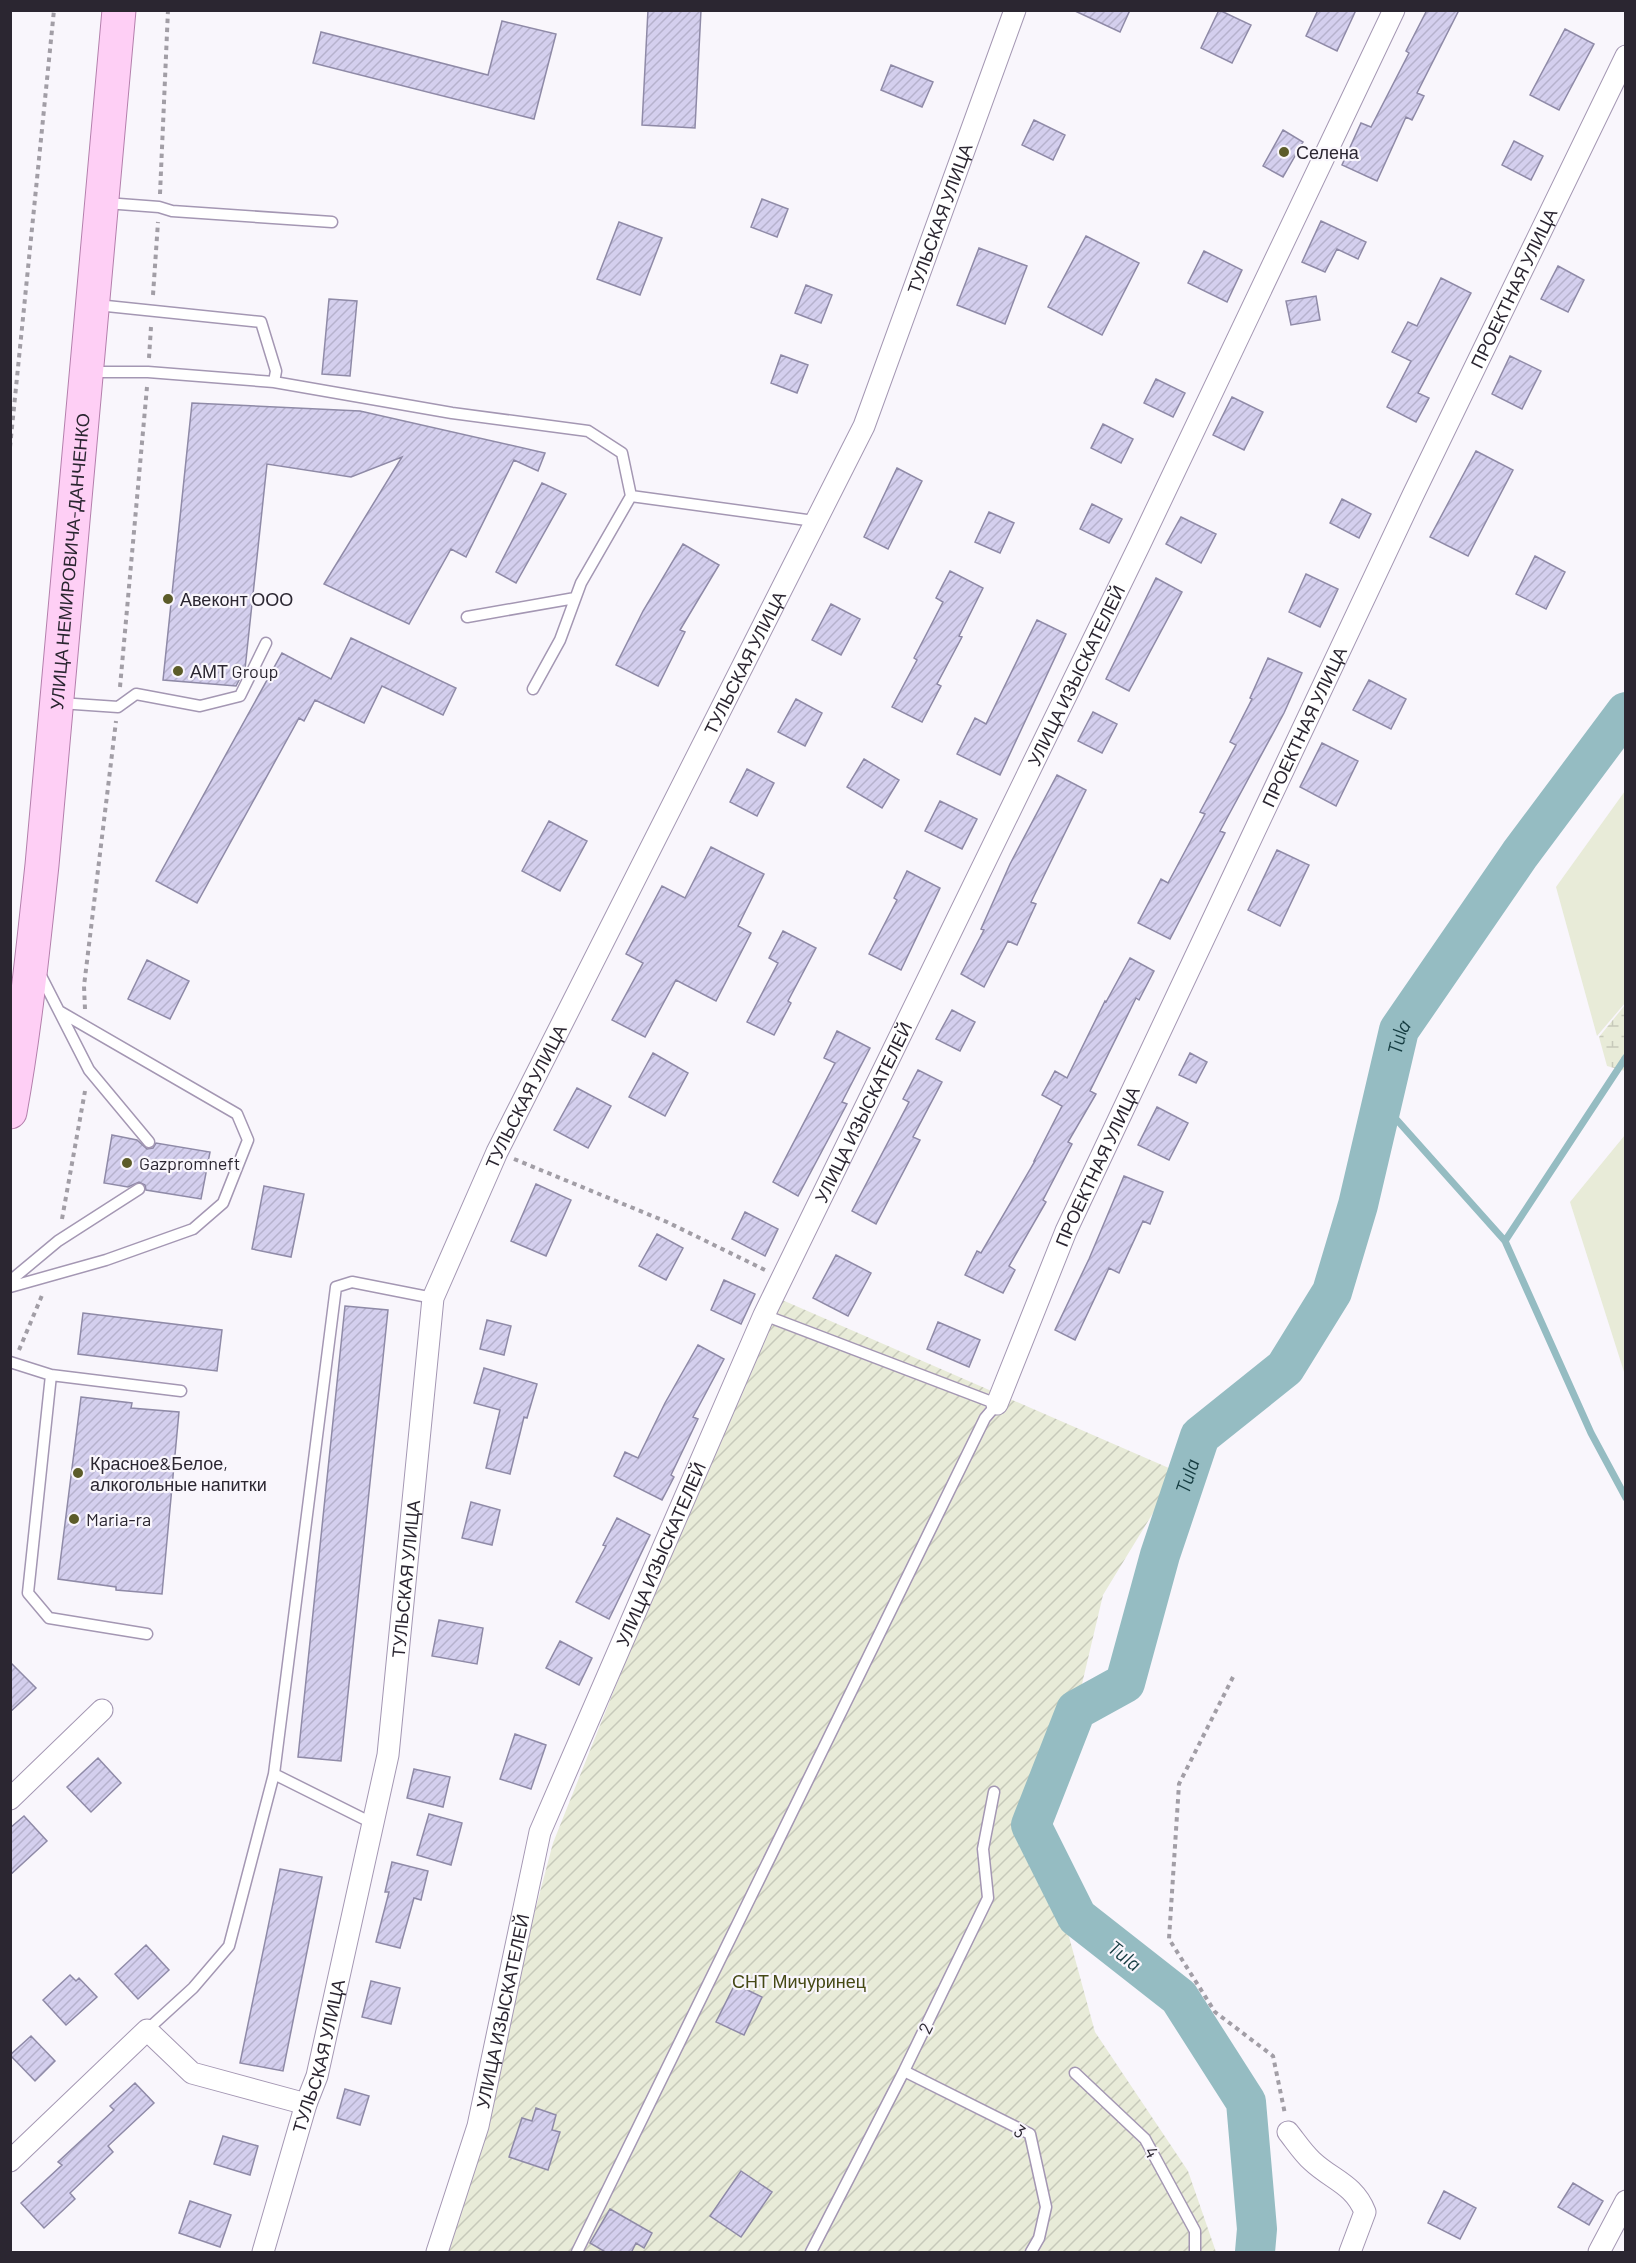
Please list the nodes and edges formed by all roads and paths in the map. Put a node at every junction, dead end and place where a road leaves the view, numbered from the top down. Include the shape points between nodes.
1 (54, 10) edge
2 (119, 10) edge
3 (1015, 10) edge
4 (1394, 10) edge
5 (1626, 56) edge
6 (103, 202) junction
7 (332, 222) dead end
8 (94, 305) junction
9 (87, 372) junction
10 (274, 382) junction
11 (10, 447) edge
12 (631, 496) junction
13 (814, 521) junction
14 (575, 598) junction
15 (467, 617) dead end
16 (266, 643) dead end
17 (533, 689) dead end
18 (57, 703) junction
19 (32, 959) junction
20 (59, 1011) junction
21 (14, 1067) edge
22 (10, 1112) edge
23 (149, 1142) dead end
24 (496, 1152) junction
25 (140, 1189) dead end
26 (10, 1281) edge
27 (10, 1287) edge
28 (433, 1298) junction
29 (769, 1305) junction
30 (10, 1362) edge
31 (51, 1375) junction
32 (181, 1391) dead end
33 (997, 1404) junction
34 (147, 1634) dead end
35 (1233, 1677) dead end
36 (102, 1710) dead end
37 (274, 1774) junction
38 (994, 1792) dead end
39 (10, 1799) edge
40 (372, 1823) junction
41 (147, 2030) junction
42 (904, 2071) junction
43 (1075, 2073) dead end
44 (306, 2104) junction
45 (1288, 2132) joint
46 (10, 2161) edge
47 (1626, 2201) edge
48 (263, 2253) edge
49 (437, 2253) edge
50 (577, 2253) edge
51 (811, 2253) edge
52 (1031, 2253) edge
53 (1195, 2253) edge
54 (1350, 2253) edge
55 (1599, 2253) edge

1 - 11 path
2 - 6 main road, УЛИЦА НЕМИРОВИЧА-ДАНЧЕНКО
3 - 13 street, ТУЛЬСКАЯ УЛИЦА via 864,426
4 - 29 street, УЛИЦА ИЗЫСКАТЕЛЕЙ via 1139,546
5 - 33 street, ПРОЕКТНАЯ УЛИЦА via 1413,495 1066,1231
6 - 7 lane
6 - 8 main road, УЛИЦА НЕМИРОВИЧА-ДАНЧЕНКО
8 - 9 main road, УЛИЦА НЕМИРОВИЧА-ДАНЧЕНКО
8 - 10 lane via 261,322 276,371
9 - 10 lane via 148,372
9 - 18 main road, УЛИЦА НЕМИРОВИЧА-ДАНЧЕНКО
10 - 12 lane via 452,413 588,431 622,453
12 - 13 lane
12 - 14 lane
13 - 24 street, ТУЛЬСКАЯ УЛИЦА
14 - 15 lane
14 - 17 lane via 560,640
16 - 18 lane via 240,696 200,706 136,694 118,707
18 - 19 main road, УЛИЦА НЕМИРОВИЧА-ДАНЧЕНКО
19 - 20 lane
19 - 21 main road, УЛИЦА НЕМИРОВИЧА-ДАНЧЕНКО
20 - 23 lane via 89,1070
20 - 27 lane via 237,1114 248,1140 223,1203 193,1229
21 - 22 main road, УЛИЦА НЕМИРОВИЧА-ДАНЧЕНКО
24 - 28 street, ТУЛЬСКАЯ УЛИЦА
24 - 29 path via 667,1222 766,1271
25 - 26 lane via 58,1240
28 - 37 lane via 352,1282 336,1287
28 - 40 street, ТУЛЬСКАЯ УЛИЦА via 388,1755
29 - 33 lane
29 - 49 street, УЛИЦА ИЗЫСКАТЕЛЕЙ via 540,1832 478,2126
30 - 31 lane
31 - 32 lane
31 - 34 lane via 28,1593 49,1618
33 - 50 lane via 985,1418
35 - 45 path via 1179,1784 1169,1939 1215,2012 1273,2056
36 - 39 street
37 - 40 lane
37 - 41 lane via 229,1946 193,1988
38 - 42 lane, 2 via 983,1849 988,1898
40 - 44 street, ТУЛЬСКАЯ УЛИЦА via 317,2076
41 - 44 street via 192,2073
41 - 46 street
42 - 51 lane, 2
42 - 52 lane, 3 via 1030,2134 1046,2207
43 - 53 lane, 4 via 1145,2139 1195,2231
44 - 48 street, ТУЛЬСКАЯ УЛИЦА
45 - 54 street via 1313,2162 1360,2199 1365,2212
47 - 55 street

